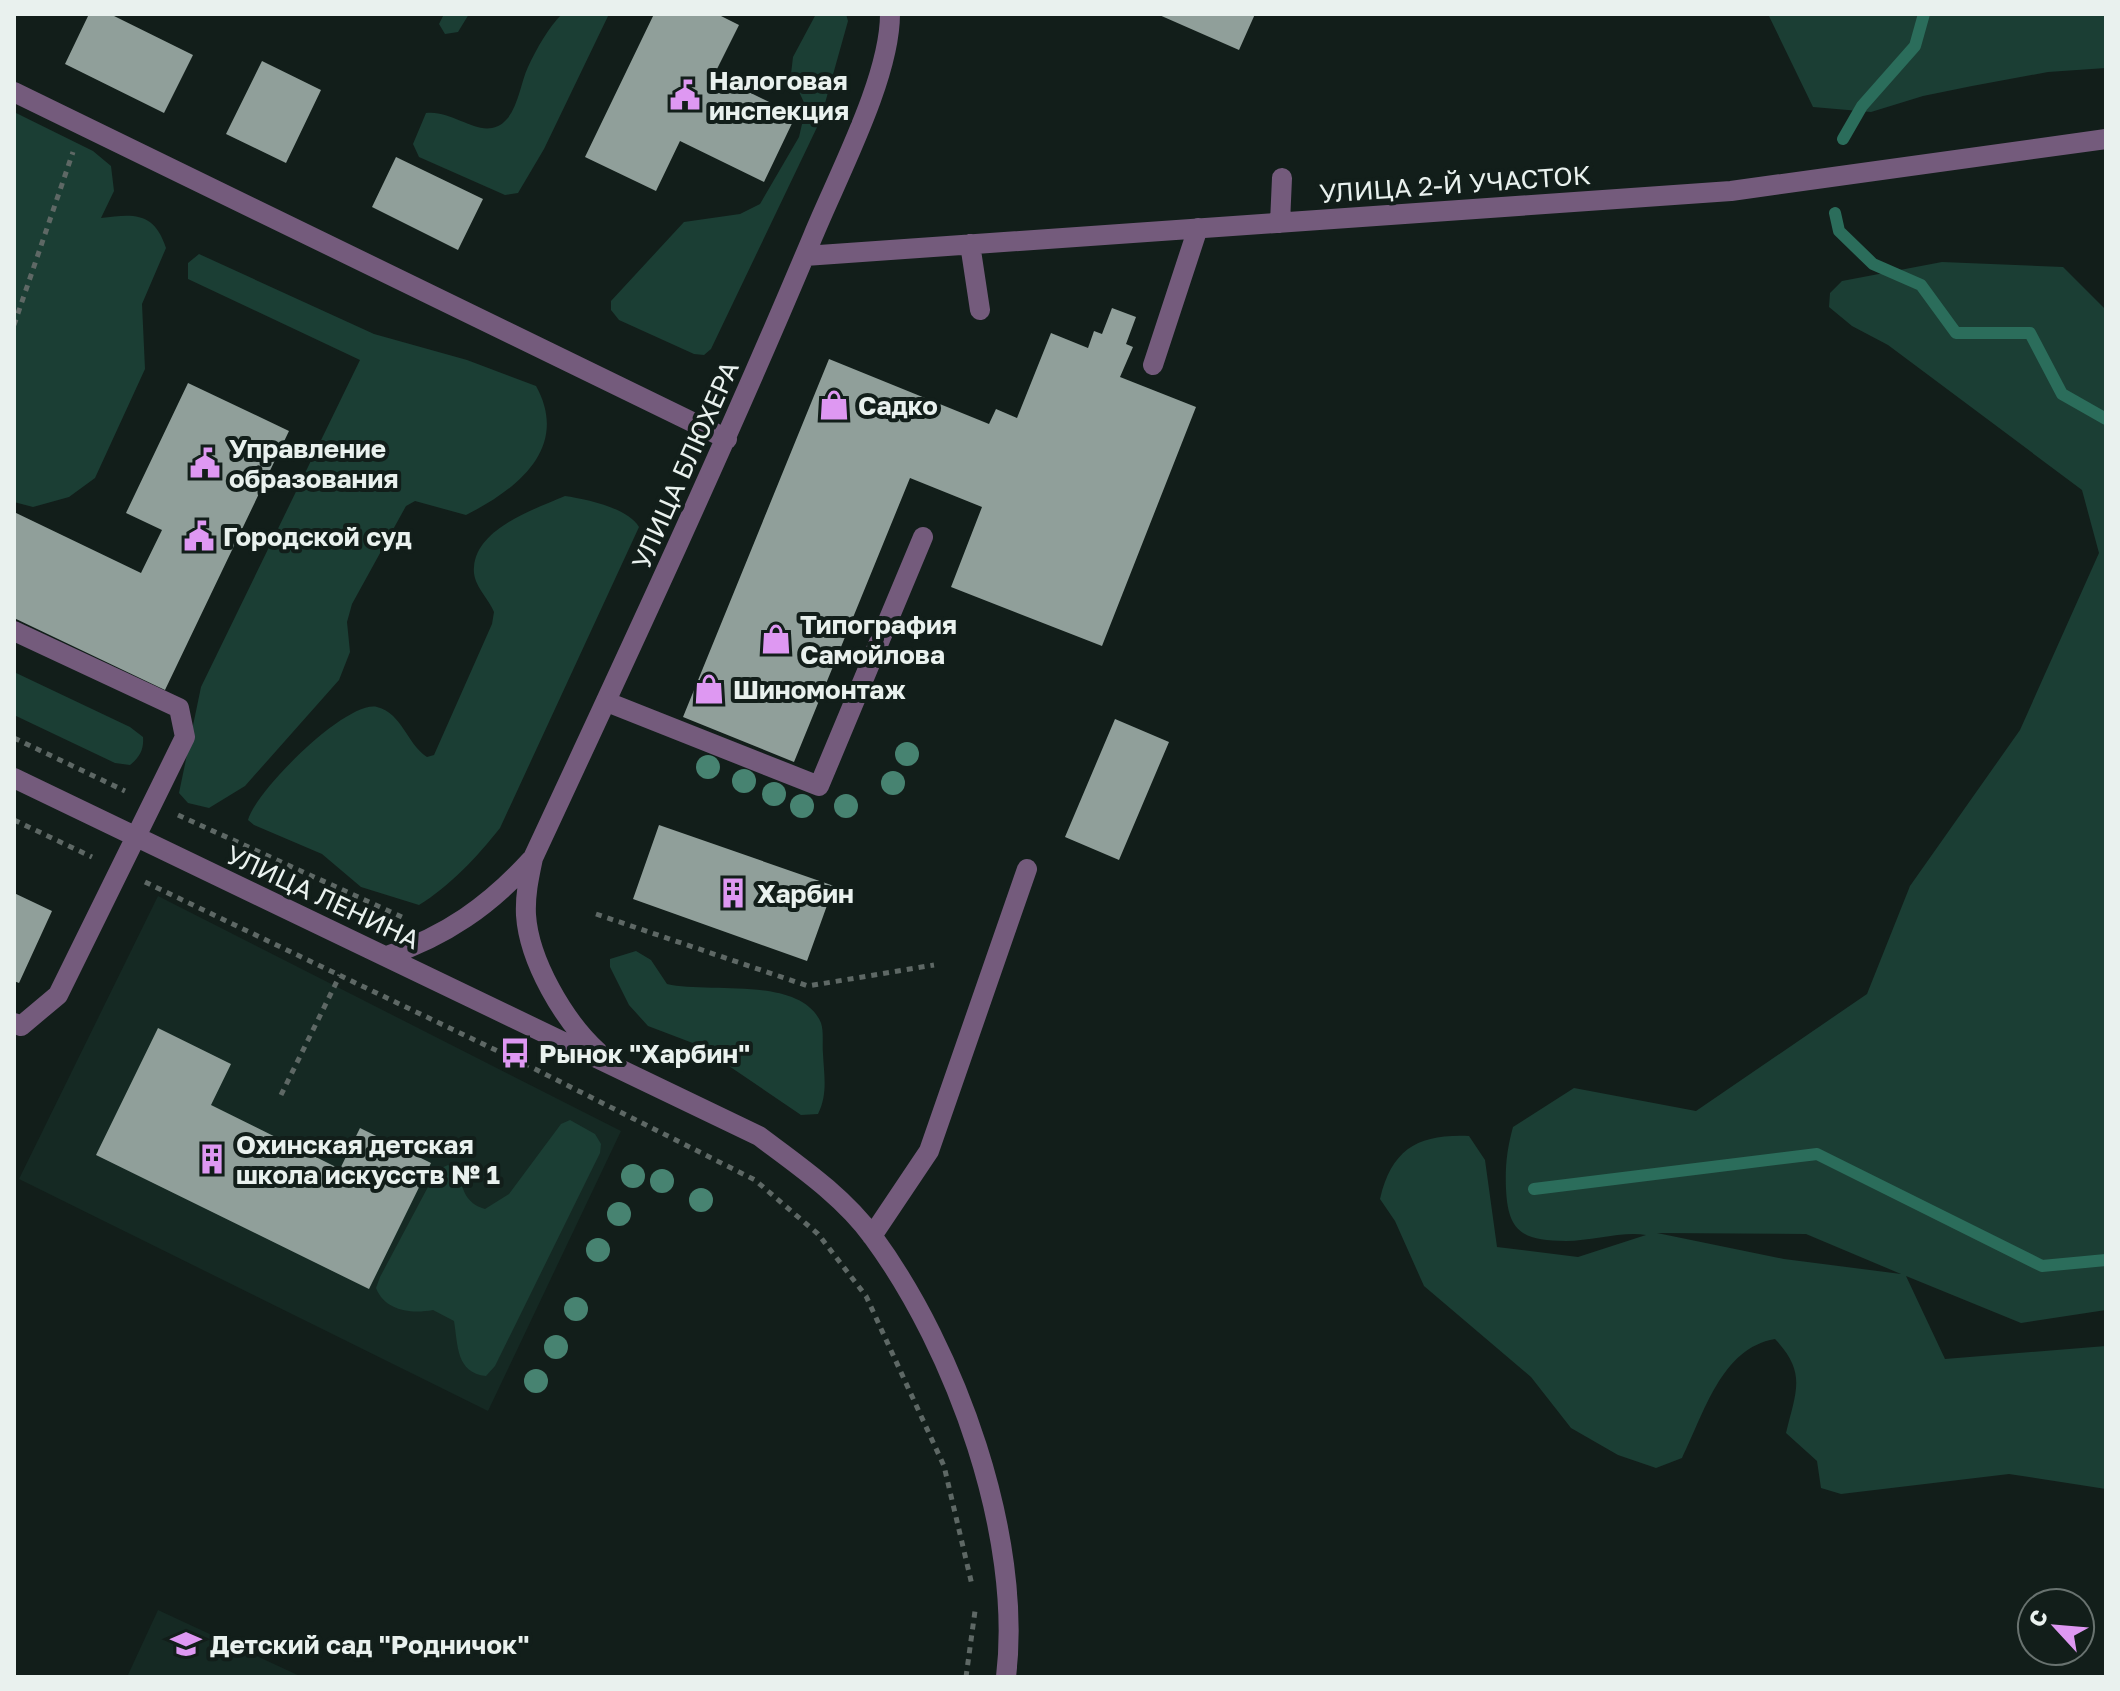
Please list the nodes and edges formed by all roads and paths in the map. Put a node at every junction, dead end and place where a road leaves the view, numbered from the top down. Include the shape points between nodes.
1 (890, 14) edge
2 (14, 92) edge
3 (81, 127) junction
4 (2106, 139) edge
5 (1282, 178) dead end
6 (1280, 223) junction
7 (1198, 228) junction
8 (970, 244) junction
9 (805, 256) junction
10 (980, 310) dead end
11 (14, 325) edge
12 (1153, 365) dead end
13 (727, 439) junction
14 (923, 537) dead end
15 (14, 631) edge
16 (607, 702) junction
17 (14, 738) edge
18 (14, 778) edge
19 (154, 804) junction
20 (14, 820) edge
21 (138, 837) junction
22 (533, 858) junction
23 (1027, 869) dead end
24 (121, 870) junction
25 (596, 914) dead end
26 (415, 917) dead end
27 (387, 956) junction
28 (934, 965) dead end
29 (340, 975) junction
30 (14, 1023) edge
31 (609, 1063) junction
32 (281, 1095) dead end
33 (872, 1236) junction
34 (973, 1589) dead end
35 (975, 1602) dead end
36 (966, 1677) edge
37 (1006, 1677) edge

1 - 9 street, УЛИЦА БЛЮХЕРА via 863,117
2 - 3 street
3 - 11 path
3 - 13 street
4 - 6 street, УЛИЦА 2-Й УЧАСТОК via 1731,191
5 - 6 street
6 - 7 street, УЛИЦА 2-Й УЧАСТОК
7 - 8 street, УЛИЦА 2-Й УЧАСТОК
7 - 12 street
8 - 9 street, УЛИЦА 2-Й УЧАСТОК
8 - 10 street
9 - 13 street, УЛИЦА БЛЮХЕРА
13 - 16 street, УЛИЦА БЛЮХЕРА
14 - 16 street via 819,786
15 - 19 street via 179,708 185,737
16 - 22 street, УЛИЦА БЛЮХЕРА
17 - 19 path
18 - 21 street, УЛИЦА ЛЕНИНА
19 - 21 street
19 - 26 path via 400,917
20 - 24 path
21 - 24 street
21 - 27 street, УЛИЦА ЛЕНИНА
22 - 27 street via 470,917
22 - 31 street, УЛИЦА БЛЮХЕРА via 526,891 530,934 560,1002 587,1042
23 - 33 street via 929,1151
24 - 29 path
24 - 30 street via 58,995 21,1026
25 - 28 path via 808,986
27 - 31 street, УЛИЦА ЛЕНИНА
29 - 32 path
29 - 34 path via 755,1180 818,1234 866,1296 944,1466
31 - 33 street, УЛИЦА ЛЕНИНА via 759,1136 815,1177
33 - 37 street, УЛИЦА ЛЕНИНА via 930,1334 973,1430 1000,1539 1009,1603
35 - 36 path

